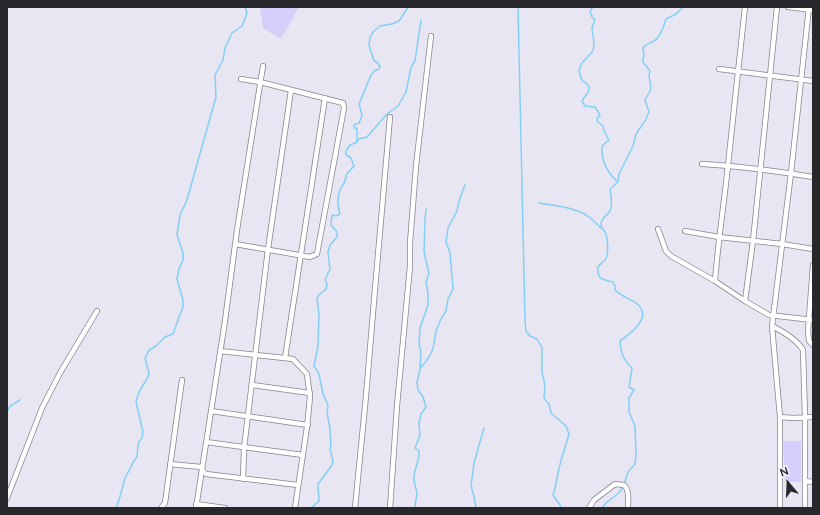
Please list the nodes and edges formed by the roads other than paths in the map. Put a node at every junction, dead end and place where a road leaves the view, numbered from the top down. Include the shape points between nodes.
1 (745, 7) edge
2 (777, 7) edge
3 (788, 7) edge
4 (810, 9) edge
5 (431, 36) dead end
6 (262, 66) dead end
7 (719, 69) dead end
8 (738, 72) junction
9 (770, 76) junction
10 (241, 79) dead end
11 (801, 80) junction
12 (813, 81) edge
13 (260, 82) junction
14 (291, 90) junction
15 (325, 98) junction
16 (390, 117) dead end
17 (702, 164) dead end
18 (728, 166) junction
19 (760, 169) junction
20 (791, 173) junction
21 (813, 176) edge
22 (658, 229) dead end
23 (685, 231) dead end
24 (719, 237) junction
25 (753, 240) junction
26 (235, 244) junction
27 (782, 244) junction
28 (813, 248) edge
29 (268, 249) junction
30 (300, 255) junction
31 (813, 265) edge
32 (715, 281) junction
33 (745, 301) junction
34 (97, 311) dead end
35 (774, 316) junction
36 (810, 319) edge
37 (772, 326) junction
38 (813, 345) edge
39 (220, 352) junction
40 (255, 355) junction
41 (285, 358) junction
42 (182, 380) dead end
43 (252, 385) junction
44 (310, 393) junction
45 (211, 411) junction
46 (248, 416) junction
47 (780, 417) junction
48 (805, 417) junction
49 (813, 417) edge
50 (308, 425) junction
51 (206, 442) junction
52 (244, 447) junction
53 (303, 455) junction
54 (170, 464) junction
55 (202, 470) junction
56 (242, 479) junction
57 (805, 481) junction
58 (813, 482) edge
59 (298, 486) junction
60 (7, 498) edge
61 (196, 506) edge
62 (161, 508) edge
63 (225, 508) edge
64 (295, 508) edge
65 (355, 508) edge
66 (390, 508) edge
67 (589, 508) edge
68 (628, 508) edge
69 (780, 508) edge
70 (805, 508) edge

1 - 8 street
2 - 9 street
3 - 4 street
4 - 11 street
5 - 66 street via 416,166
6 - 13 street
7 - 8 street
8 - 9 street
8 - 18 street
9 - 11 street
9 - 19 street
10 - 13 street
11 - 12 street
11 - 20 street
13 - 14 street
13 - 26 street
14 - 15 street
14 - 29 street
15 - 30 street
15 - 30 street via 343,103 344,108 317,254 310,257
16 - 65 street
17 - 18 street
18 - 19 street
18 - 24 street
19 - 20 street
19 - 25 street
20 - 21 street
20 - 27 street
22 - 32 street via 666,251 671,256
23 - 24 street
24 - 25 street
24 - 32 street
25 - 27 street
25 - 33 street
26 - 29 street
26 - 39 street
27 - 28 street
27 - 35 street
29 - 30 street
29 - 40 street
30 - 41 street
31 - 36 street
32 - 33 street
33 - 35 street
34 - 60 street via 42,408
35 - 36 street
35 - 37 street
36 - 38 street via 808,338
37 - 47 street
37 - 48 street via 787,335 803,350
39 - 40 street
39 - 45 street
40 - 41 street
40 - 43 street
41 - 44 street via 293,359 307,374
42 - 54 street
43 - 44 street
43 - 46 street
44 - 50 street
45 - 46 street
45 - 51 street
46 - 50 street
46 - 52 street
47 - 48 street
47 - 69 street
48 - 49 street
48 - 57 street
50 - 53 street
51 - 52 street
51 - 55 street
52 - 53 street
52 - 56 street
53 - 59 street
54 - 55 street via 201,467
54 - 62 street via 165,503
55 - 56 street via 206,474
55 - 61 street
56 - 59 street
57 - 58 street
57 - 70 street
59 - 64 street
61 - 63 street
67 - 68 street via 594,500 615,484 624,485 626,488

